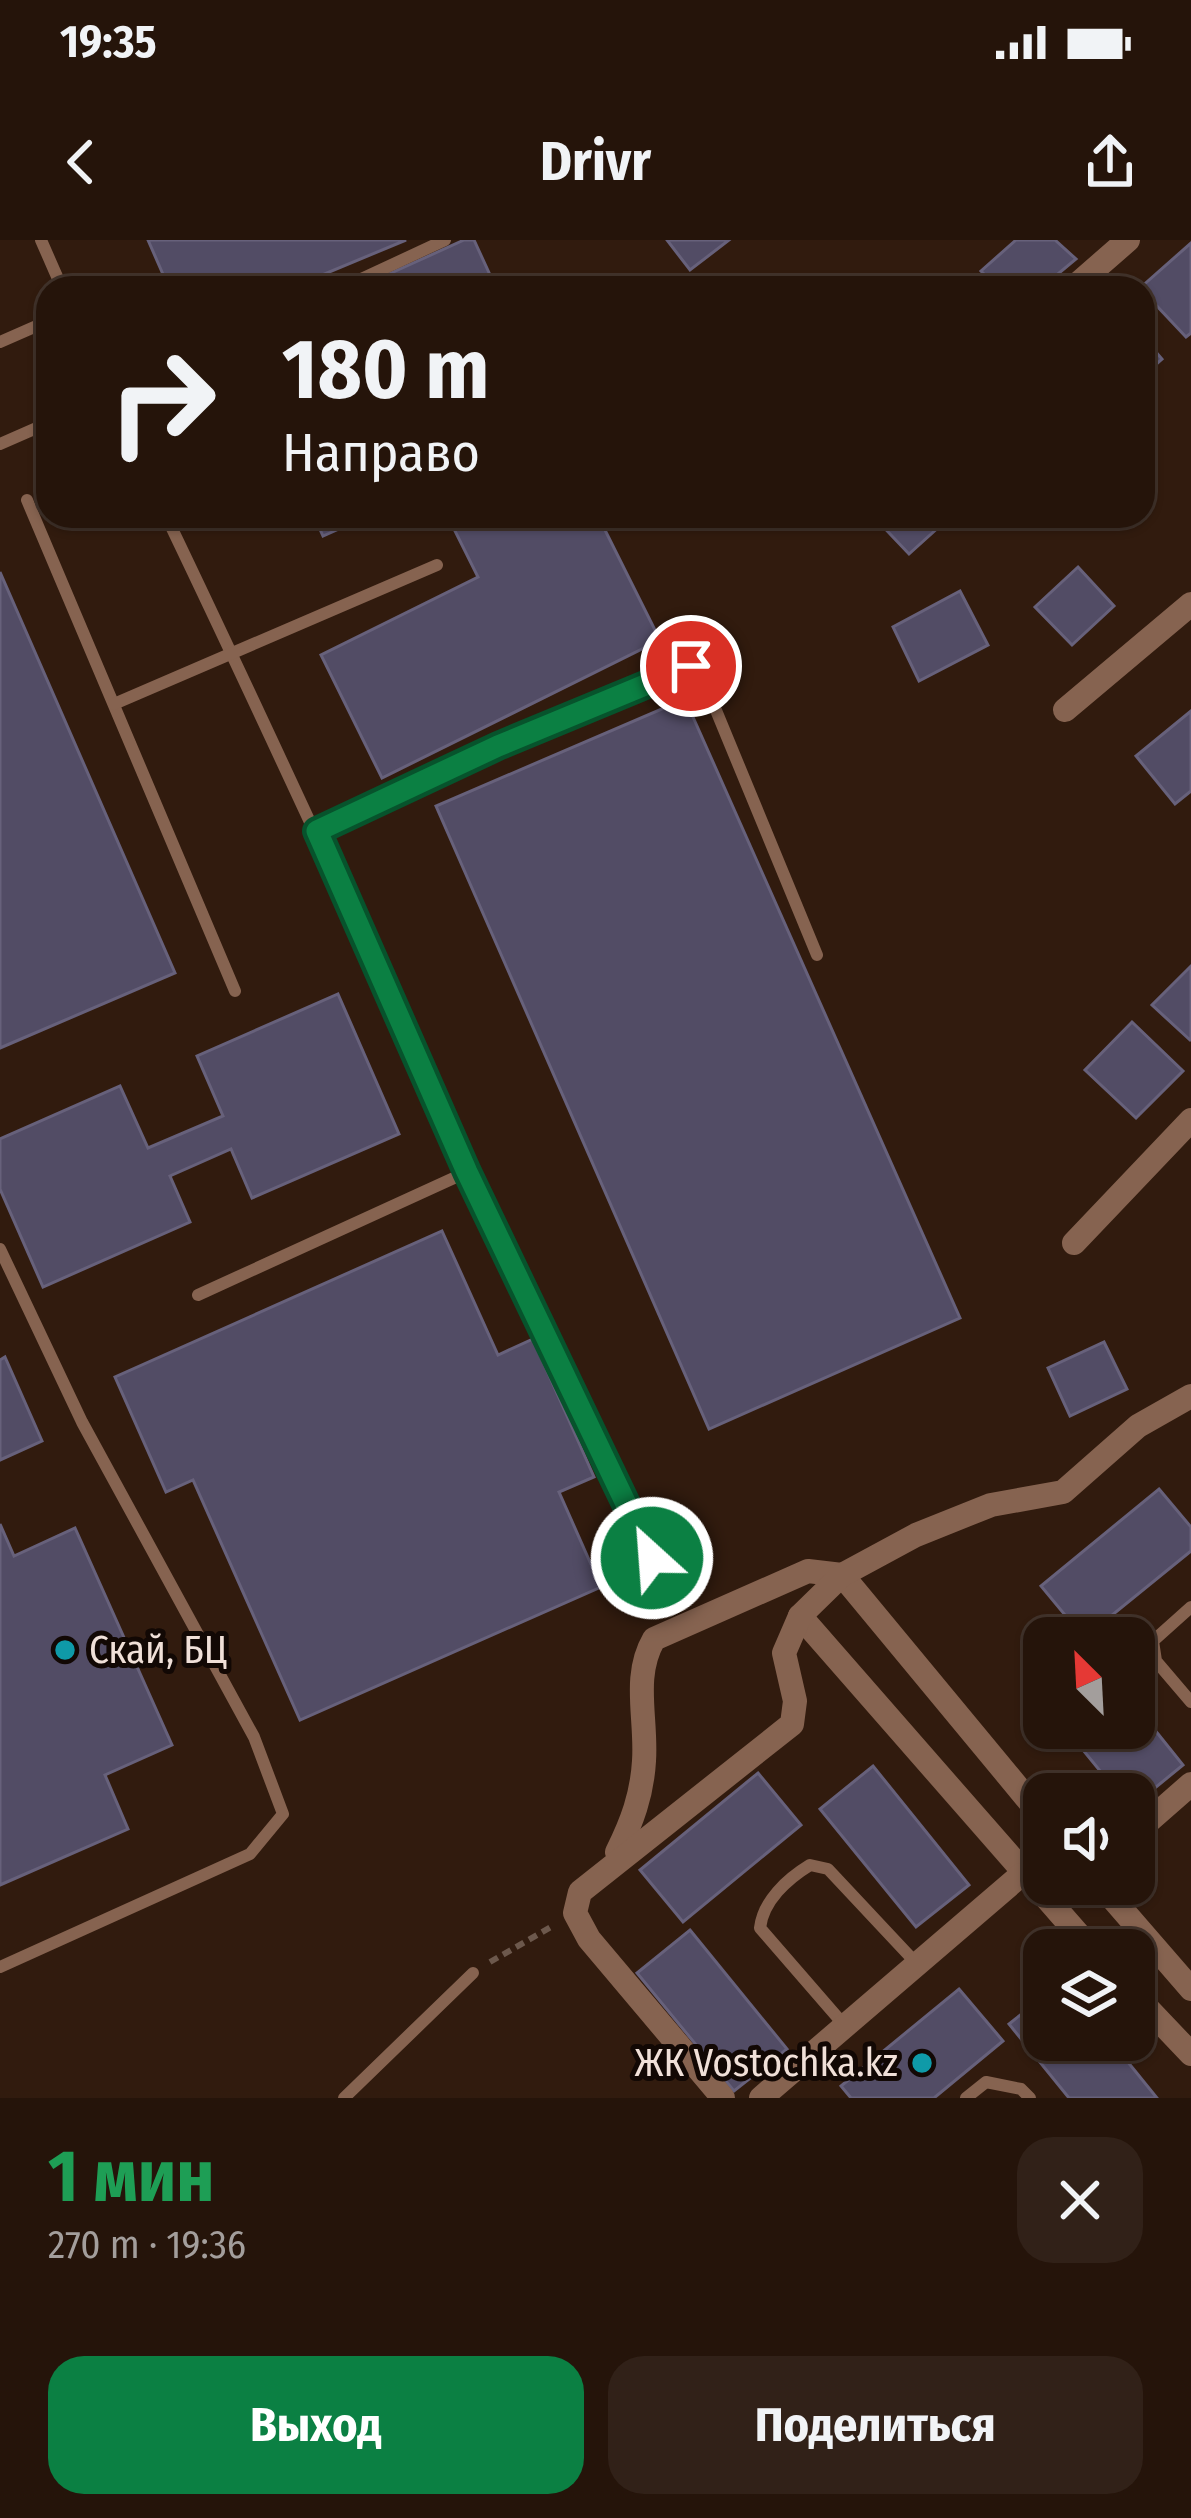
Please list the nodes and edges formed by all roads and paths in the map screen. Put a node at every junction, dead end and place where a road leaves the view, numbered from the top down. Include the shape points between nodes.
1 (41, 240) edge
2 (445, 240) edge
3 (1128, 240) edge
4 (57, 276) edge
5 (368, 276) edge
6 (1087, 276) edge
7 (36, 326) edge
8 (0, 342) edge
9 (36, 428) edge
10 (0, 444) edge
11 (27, 500) dead end
12 (36, 521) edge
13 (39, 528) edge
14 (172, 528) edge
15 (437, 565) dead end
16 (1191, 604) edge
17 (233, 656) junction
18 (114, 704) junction
19 (1065, 710) dead end
20 (317, 831) junction
21 (817, 955) dead end
22 (235, 991) dead end
23 (1191, 1120) edge
24 (467, 1172) junction
25 (1074, 1243) dead end
26 (0, 1249) edge
27 (198, 1295) dead end
28 (1191, 1396) edge
29 (652, 1558) dead end
30 (842, 1575) junction
31 (1191, 1607) edge
32 (800, 1616) junction
33 (1191, 1702) edge
34 (1191, 1784) edge
35 (1023, 1794) edge
36 (1155, 1816) edge
37 (611, 1863) junction
38 (1021, 1875) junction
39 (1118, 1905) edge
40 (575, 1913) junction
41 (1072, 1929) edge
42 (917, 1964) junction
43 (0, 1966) edge
44 (472, 1972) joint
45 (1191, 1989) edge
46 (1155, 2016) edge
47 (845, 2026) junction
48 (1191, 2054) edge
49 (344, 2098) edge
50 (723, 2098) edge
51 (761, 2098) edge
52 (966, 2098) edge
53 (1030, 2098) edge

1 - 4 lane
2 - 5 lane
3 - 6 street
7 - 8 lane
9 - 10 lane
11 - 12 lane
13 - 18 lane
14 - 17 lane
15 - 17 lane
16 - 19 street
17 - 18 lane
17 - 20 lane
18 - 22 lane
20 - 21 lane via 691,666
20 - 24 lane
23 - 25 street
24 - 27 lane
24 - 29 lane
26 - 43 lane via 82,1422 254,1737 283,1814 250,1854
28 - 30 street via 1138,1426 1063,1492 991,1505
30 - 32 street
30 - 35 street
30 - 37 street via 808,1571 654,1639 641,1661 640,1796
31 - 33 lane via 1154,1641 1156,1661
32 - 37 street via 784,1653 792,1724
32 - 38 street
34 - 36 street
37 - 40 street via 580,1892
38 - 41 street
38 - 42 street
39 - 45 street
40 - 44 path
40 - 50 street
42 - 47 street
42 - 47 lane via 828,1869 810,1865 798,1873 762,1910 760,1928
44 - 49 lane
46 - 48 street
47 - 51 street
52 - 53 lane via 986,2082

